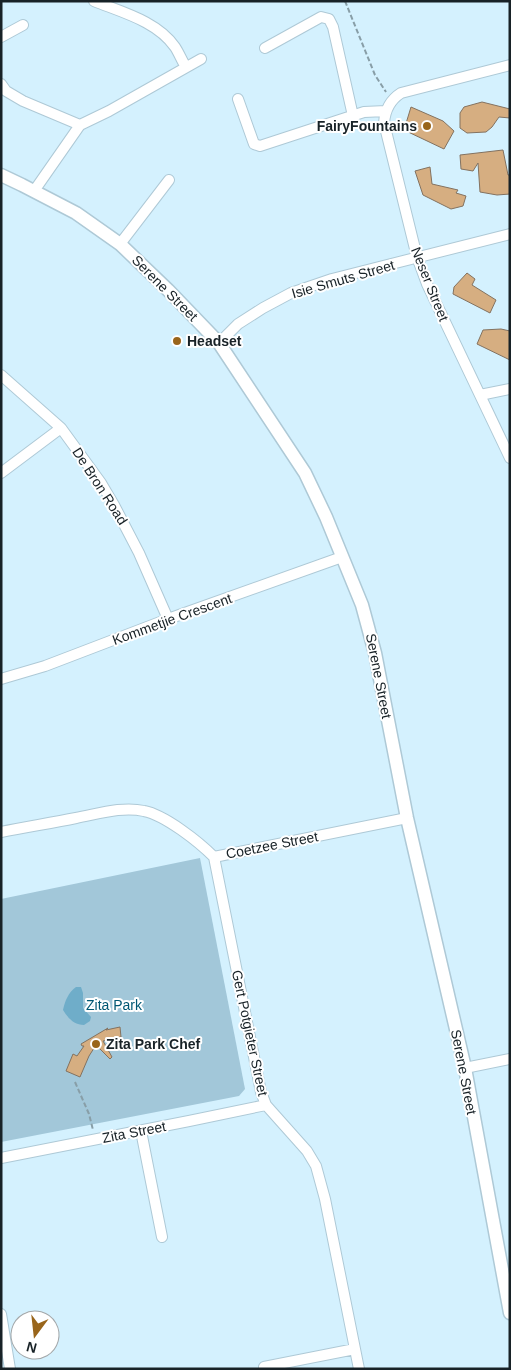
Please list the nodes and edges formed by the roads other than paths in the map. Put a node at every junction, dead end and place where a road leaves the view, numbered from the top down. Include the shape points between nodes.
1 (94, 1) edge
2 (23, 25) dead end
3 (1, 37) edge
4 (265, 48) dead end
5 (201, 59) dead end
6 (510, 65) edge
7 (186, 68) junction
8 (1, 84) edge
9 (238, 99) dead end
10 (386, 111) junction
11 (353, 116) junction
12 (80, 125) junction
13 (1, 176) edge
14 (169, 180) dead end
15 (34, 191) junction
16 (510, 234) edge
17 (120, 244) junction
18 (416, 257) junction
19 (219, 343) junction
20 (1, 375) edge
21 (510, 389) edge
22 (480, 395) junction
23 (60, 428) junction
24 (510, 458) edge
25 (1, 473) edge
26 (342, 558) junction
27 (168, 619) junction
28 (1, 679) edge
29 (407, 818) junction
30 (1, 832) edge
31 (214, 857) junction
32 (510, 1059) edge
33 (465, 1068) junction
34 (266, 1105) junction
35 (141, 1131) junction
36 (1, 1158) edge
37 (162, 1237) dead end
38 (1, 1314) edge
39 (510, 1314) edge
40 (355, 1349) junction
41 (264, 1367) dead end
42 (10, 1369) edge
43 (359, 1369) edge

1 - 7 street via 149,24 174,46
2 - 3 street
4 - 11 street via 322,17 329,19
5 - 7 street
6 - 10 street, Neser Street via 406,91 391,101
7 - 12 street
8 - 12 street via 8,93
9 - 11 street via 254,144 260,146
10 - 11 street
10 - 18 street, Neser Street via 384,127
12 - 15 street
13 - 15 street, Serene Street
14 - 17 street
15 - 17 street, Serene Street via 76,213
16 - 18 street, Isie Smuts Street
17 - 19 street, Serene Street
18 - 19 street, Isie Smuts Street via 291,293 238,324
18 - 22 street, Neser Street
19 - 26 street, Serene Street via 305,473
20 - 23 street, De Bron Road
21 - 22 street
22 - 24 street, Neser Street
23 - 25 street
23 - 27 street, De Bron Road via 114,505
26 - 27 street, Kommetjie Crescent
26 - 29 street, Serene Street via 368,622
27 - 28 street, Kommetjie Crescent via 45,666
29 - 31 street, Coetzee Street
29 - 33 street, Serene Street
30 - 31 street, Coetzee Street via 117,810 144,811 182,831
31 - 34 street, Gert Potgieter Street
32 - 33 street
33 - 39 street, Serene Street
34 - 35 street, Zita Street
34 - 40 street, Gert Potgieter Street via 307,1151 316,1166
35 - 36 street, Zita Street
35 - 37 street
38 - 42 street
40 - 41 street
40 - 43 street, Gert Potgieter Street

